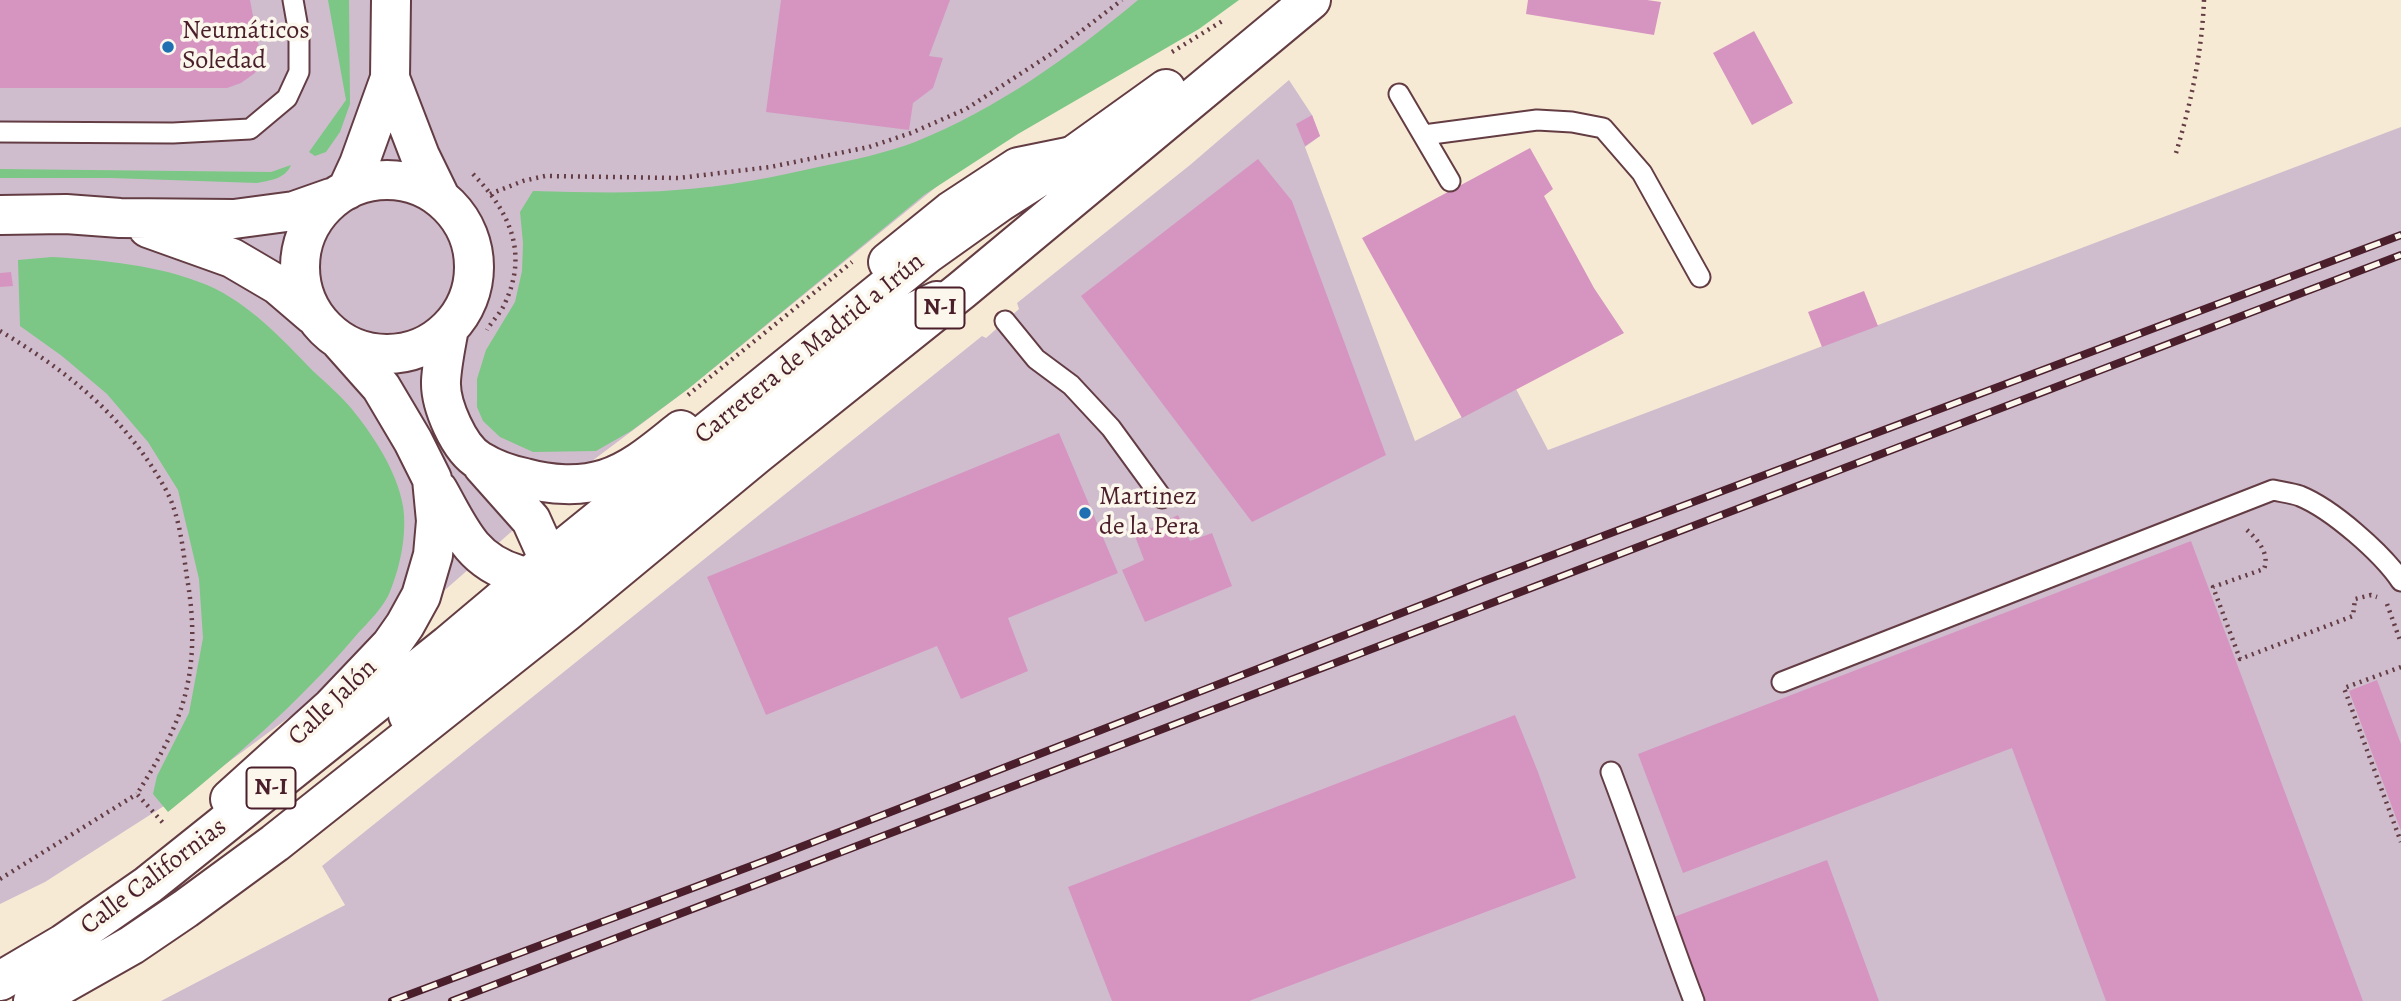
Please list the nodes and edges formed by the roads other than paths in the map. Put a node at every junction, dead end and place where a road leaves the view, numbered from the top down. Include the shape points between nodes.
1 (293, 0) edge
2 (391, 0) edge
3 (1282, 0) edge
4 (1311, 0) edge
5 (390, 78) junction
6 (1399, 94) dead end
7 (0, 132) edge
8 (1424, 135) junction
9 (1074, 155) junction
10 (1450, 181) dead end
11 (339, 194) junction
12 (440, 197) junction
13 (0, 215) edge
14 (120, 218) junction
15 (1700, 277) dead end
16 (962, 290) junction
17 (314, 316) junction
18 (1005, 321) dead end
19 (467, 333) junction
20 (341, 342) junction
21 (478, 460) junction
22 (432, 479) junction
23 (1162, 498) dead end
24 (542, 572) junction
25 (2401, 581) edge
26 (565, 612) joint
27 (1782, 682) dead end
28 (1611, 772) dead end
29 (303, 820) junction
30 (148, 885) junction
31 (0, 981) edge
32 (33, 1001) edge
33 (1694, 1001) edge

1 - 7 lane via 299,72 287,98 250,129
2 - 5 main road
3 - 9 main road, Carretera de Madrid a Irún
4 - 16 main road, Carretera de Madrid a Irún / N-I
5 - 11 main road via 369,138
5 - 12 main road
6 - 8 lane
8 - 10 lane
8 - 15 lane via 1537,120 1603,128 1642,173
9 - 21 main road via 1018,167 951,211 642,461 605,479 556,484 516,476
9 - 24 main road, Carretera de Madrid a Irún via 927,254
11 - 12 main road via 380,179 406,181
11 - 14 main road via 294,211 234,219
11 - 17 main road via 318,212 301,248 301,285
12 - 19 main road via 457,214 474,254 471,293 464,310
13 - 14 main road
14 - 17 main road via 232,258 278,285
16 - 24 main road, Carretera de Madrid a Irún via 886,325 600,557 571,574
16 - 26 main road, Carretera de Madrid a Irún / N-I
17 - 20 main road
18 - 23 lane via 1036,359 1071,384 1111,428
19 - 20 main road via 410,352 384,355
19 - 21 main road via 442,374 443,398 456,433
20 - 22 main road, Calle Jalón via 381,387
21 - 24 main road via 531,520
22 - 24 main road, Calle Jalón via 460,531 487,560 513,573
22 - 30 main road, Calle Jalón via 433,555 421,596 398,635 332,706 233,796
24 - 29 main road via 536,599 519,623 380,737
24 - 30 main road, Calle Californias / N-I
25 - 27 lane via 2392,567 2336,517 2300,496 2273,490
26 - 29 main road, Calle Californias / N-I
28 - 33 lane
29 - 32 main road, Calle Californias / N-I via 132,945
30 - 31 main road, Calle Californias / N-I

